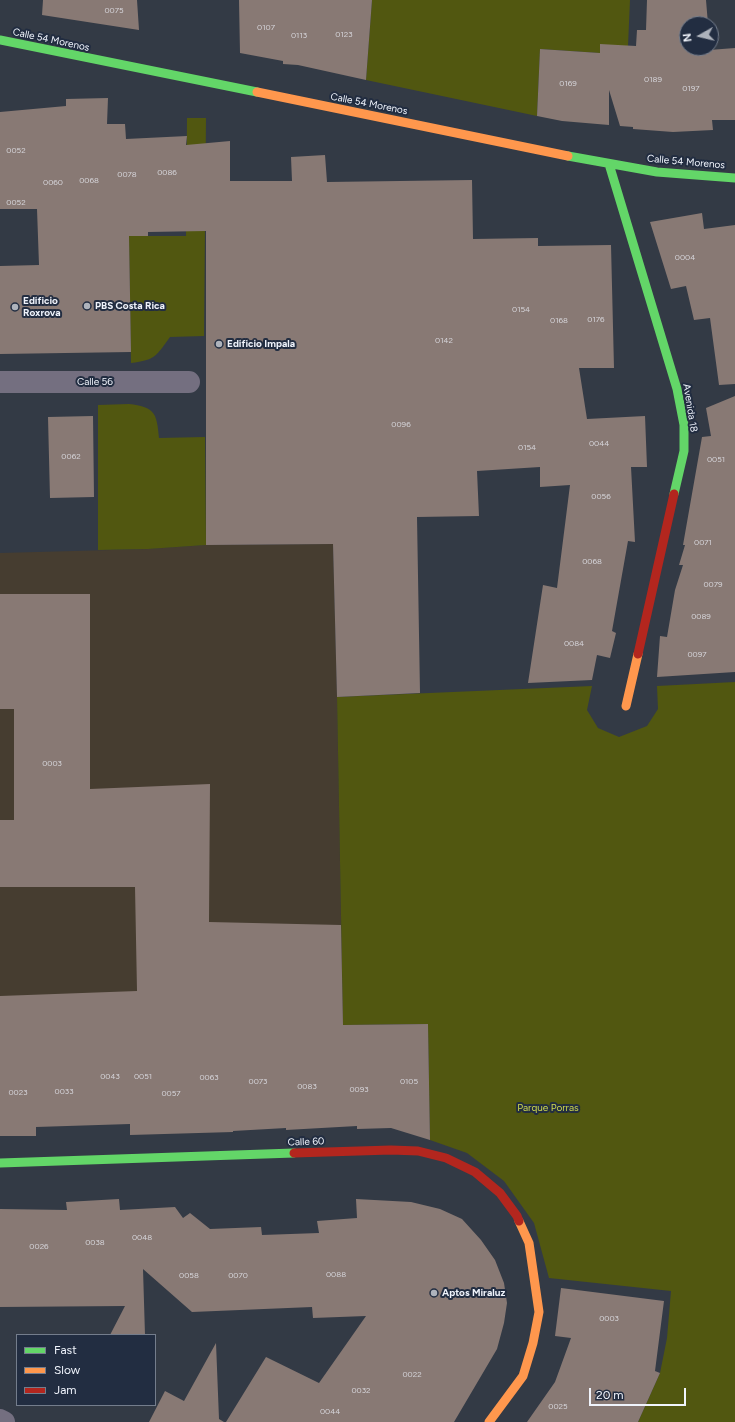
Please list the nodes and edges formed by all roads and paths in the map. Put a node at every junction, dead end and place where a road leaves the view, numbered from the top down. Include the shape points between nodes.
1 (0, 40) edge
2 (609, 164) junction
3 (735, 178) edge
4 (0, 382) edge
5 (189, 382) dead end
6 (626, 706) dead end
7 (0, 1163) edge
8 (0, 1420) edge
9 (4, 1422) edge
10 (489, 1422) edge

1 - 2 street, Calle 54 Morenos
2 - 3 street, Calle 54 Morenos via 657,172
2 - 6 street, Avenida 18 via 677,388 684,425 684,451
4 - 5 street, Calle 56
7 - 10 street, Calle 60 via 391,1150 432,1154 475,1172 500,1193 517,1216 529,1243 539,1312 533,1343 522,1376
8 - 9 street

